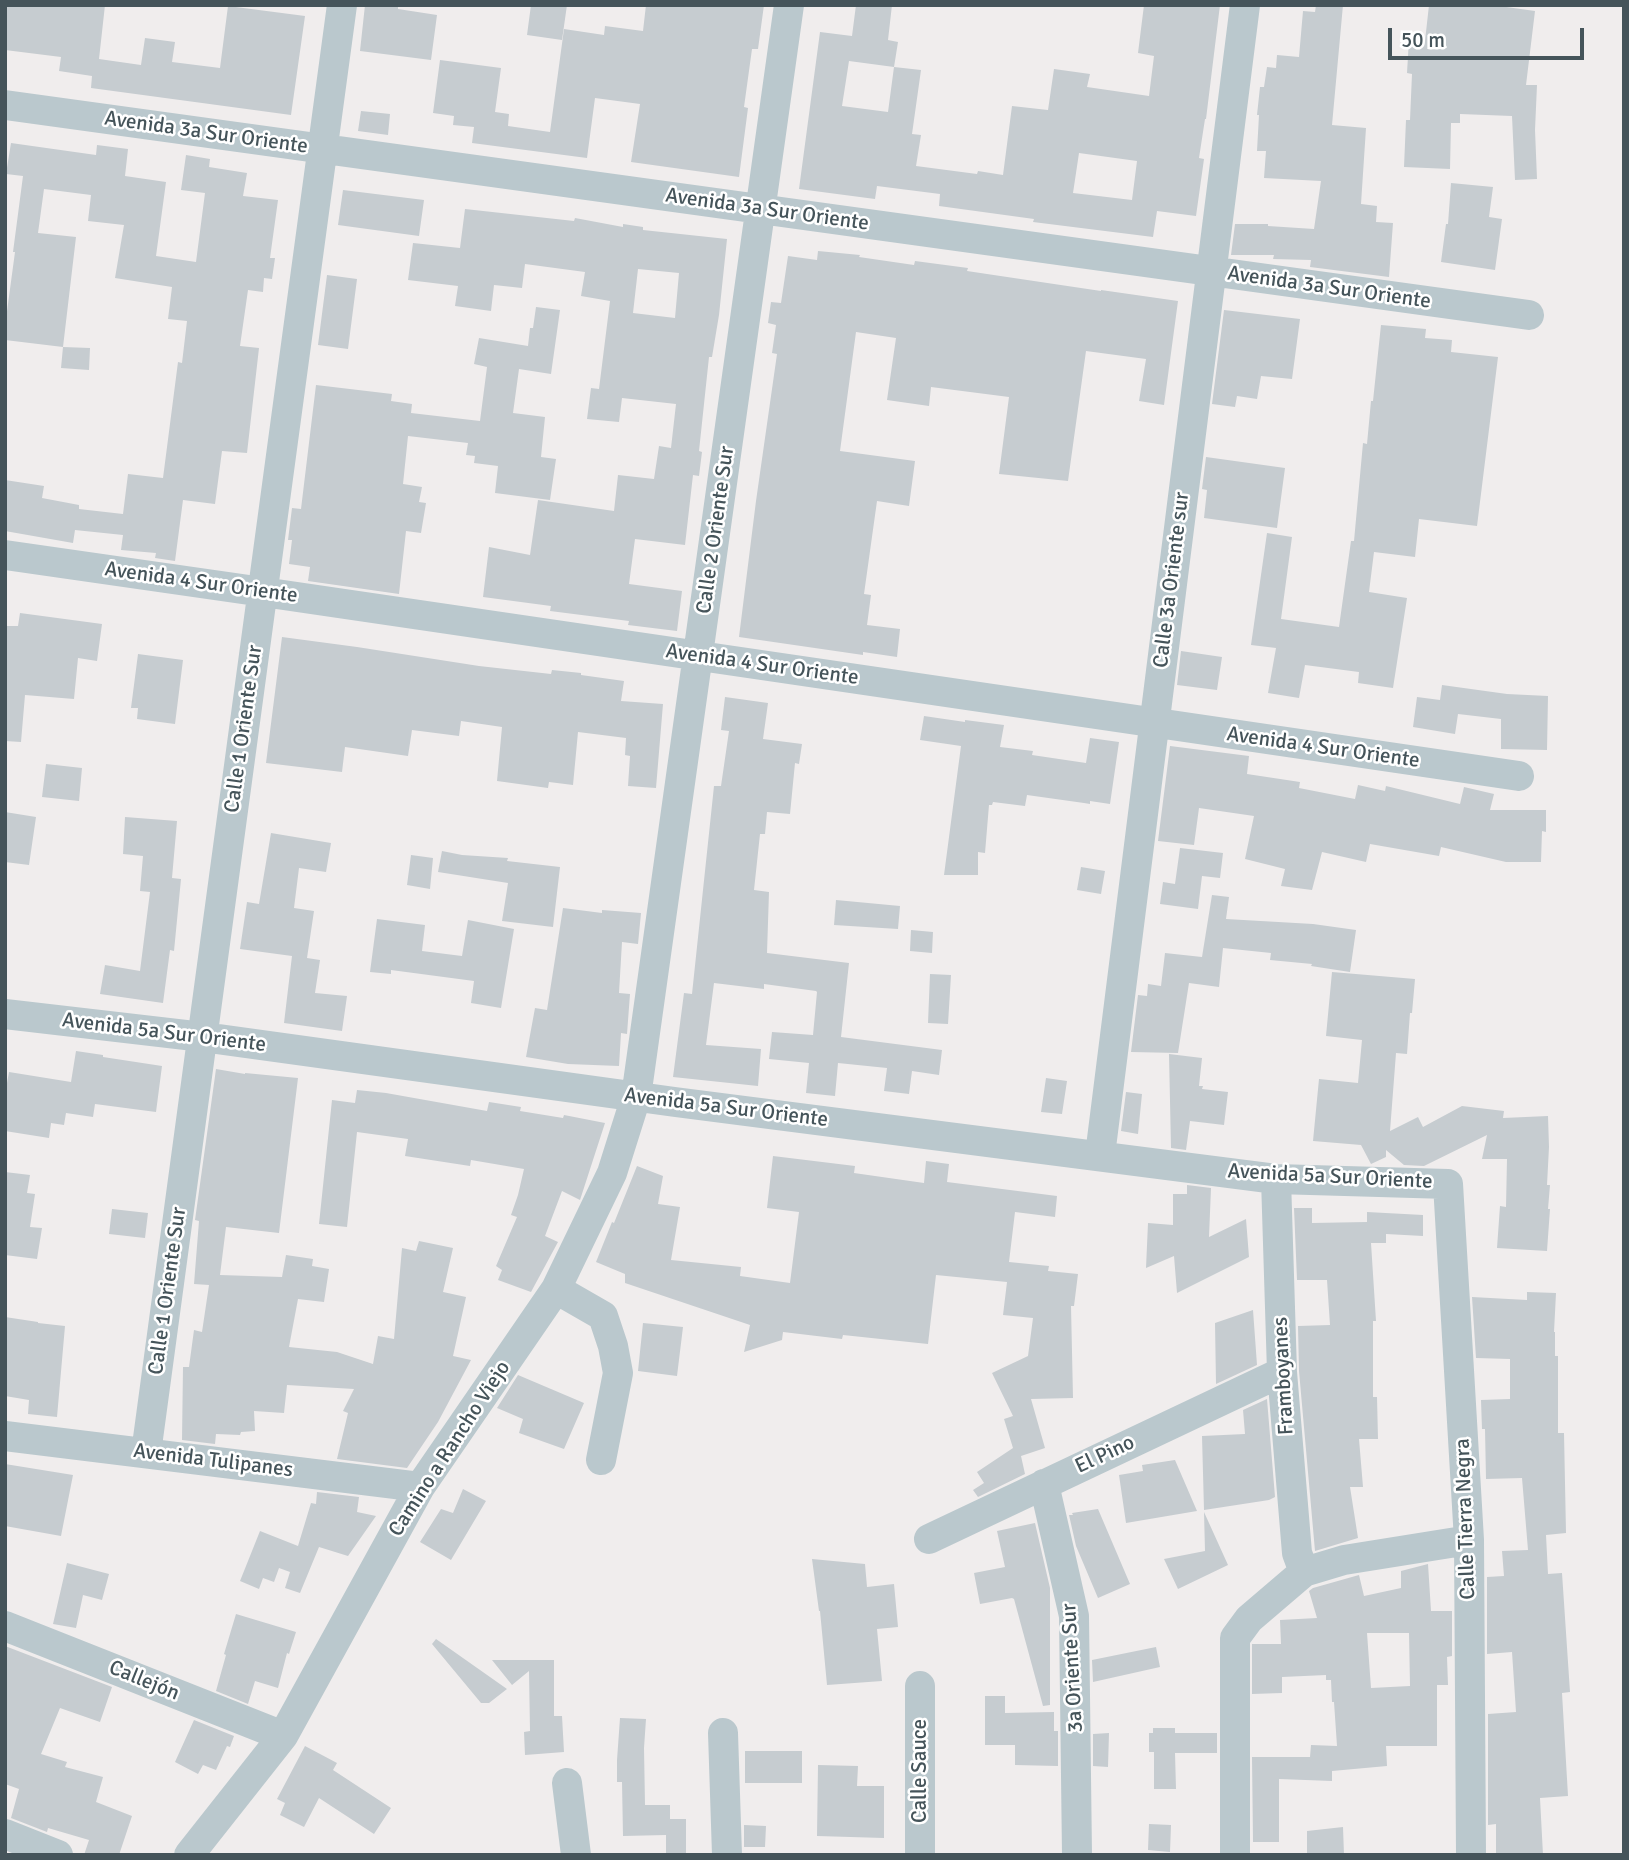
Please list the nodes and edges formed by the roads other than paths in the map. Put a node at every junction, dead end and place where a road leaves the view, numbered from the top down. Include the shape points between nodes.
1 (342, 5) edge
2 (789, 5) edge
3 (1245, 5) edge
4 (5, 105) edge
5 (323, 149) junction
6 (761, 209) junction
7 (1212, 271) junction
8 (1530, 315) dead end
9 (5, 555) edge
10 (263, 592) junction
11 (698, 656) junction
12 (1154, 723) junction
13 (1519, 776) dead end
14 (5, 1014) edge
15 (203, 1037) junction
16 (636, 1097) junction
17 (1100, 1155) junction
18 (1276, 1179) junction
19 (1448, 1184) joint
20 (556, 1289) junction
21 (1282, 1372) junction
22 (5, 1436) edge
23 (146, 1453) junction
24 (601, 1460) dead end
25 (1044, 1484) junction
26 (420, 1486) junction
27 (929, 1539) dead end
28 (1469, 1540) junction
29 (1304, 1572) junction
30 (5, 1626) edge
31 (920, 1686) dead end
32 (723, 1733) dead end
33 (283, 1736) junction
34 (567, 1783) dead end
35 (5, 1834) edge
36 (197, 1852) edge
37 (58, 1855) edge
38 (576, 1855) edge
39 (727, 1855) edge
40 (920, 1855) edge
41 (1077, 1855) edge
42 (1235, 1855) edge
43 (1471, 1855) edge

1 - 5 street, Calle 1 Oriente Sur
2 - 6 street, Calle 2 Oriente Sur
3 - 7 street, Calle 3a Oriente sur
4 - 5 street, Avenida 3a Sur Oriente
5 - 6 street, Avenida 3a Sur Oriente
5 - 10 street, Calle 1 Oriente Sur
6 - 7 street, Avenida 3a Sur Oriente
6 - 11 street, Calle 2 Oriente Sur
7 - 8 street, Avenida 3a Sur Oriente
7 - 12 street, Calle 3a Oriente sur
9 - 10 street, Avenida 4 Sur Oriente
10 - 11 street, Avenida 4 Sur Oriente
10 - 15 street, Calle 1 Oriente Sur
11 - 12 street, Avenida 4 Sur Oriente
11 - 16 street, Calle 2 Oriente Sur
12 - 13 street, Avenida 4 Sur Oriente
12 - 17 street, Calle 3a Oriente sur
14 - 15 street, Avenida 5a Sur Oriente
15 - 16 street, Avenida 5a Sur Oriente
15 - 23 street, Calle 1 Oriente Sur
16 - 17 street, Avenida 5a Sur Oriente
16 - 20 street, Camino a Rancho Viejo via 611,1173
17 - 18 street, Avenida 5a Sur Oriente
18 - 19 street, Avenida 5a Sur Oriente
18 - 21 street, Framboyanes
19 - 28 street, Calle Tierra Negra
20 - 24 street via 603,1316 613,1346 618,1373
20 - 26 street, Camino a Rancho Viejo
21 - 25 street, El Pino
21 - 29 street, Framboyanes via 1297,1553
22 - 23 street, Avenida Tulipanes
23 - 26 street, Avenida Tulipanes
25 - 27 street, El Pino
25 - 41 street, 3a Oriente Sur via 1074,1616
26 - 33 street, Camino a Rancho Viejo
28 - 29 street via 1344,1560
28 - 43 street, Calle Tierra Negra
29 - 42 street via 1249,1619 1235,1637
30 - 33 street, Callejón
31 - 40 street, Calle Sauce
32 - 39 street
33 - 36 street, Camino a Rancho Viejo
34 - 38 street
35 - 37 street

